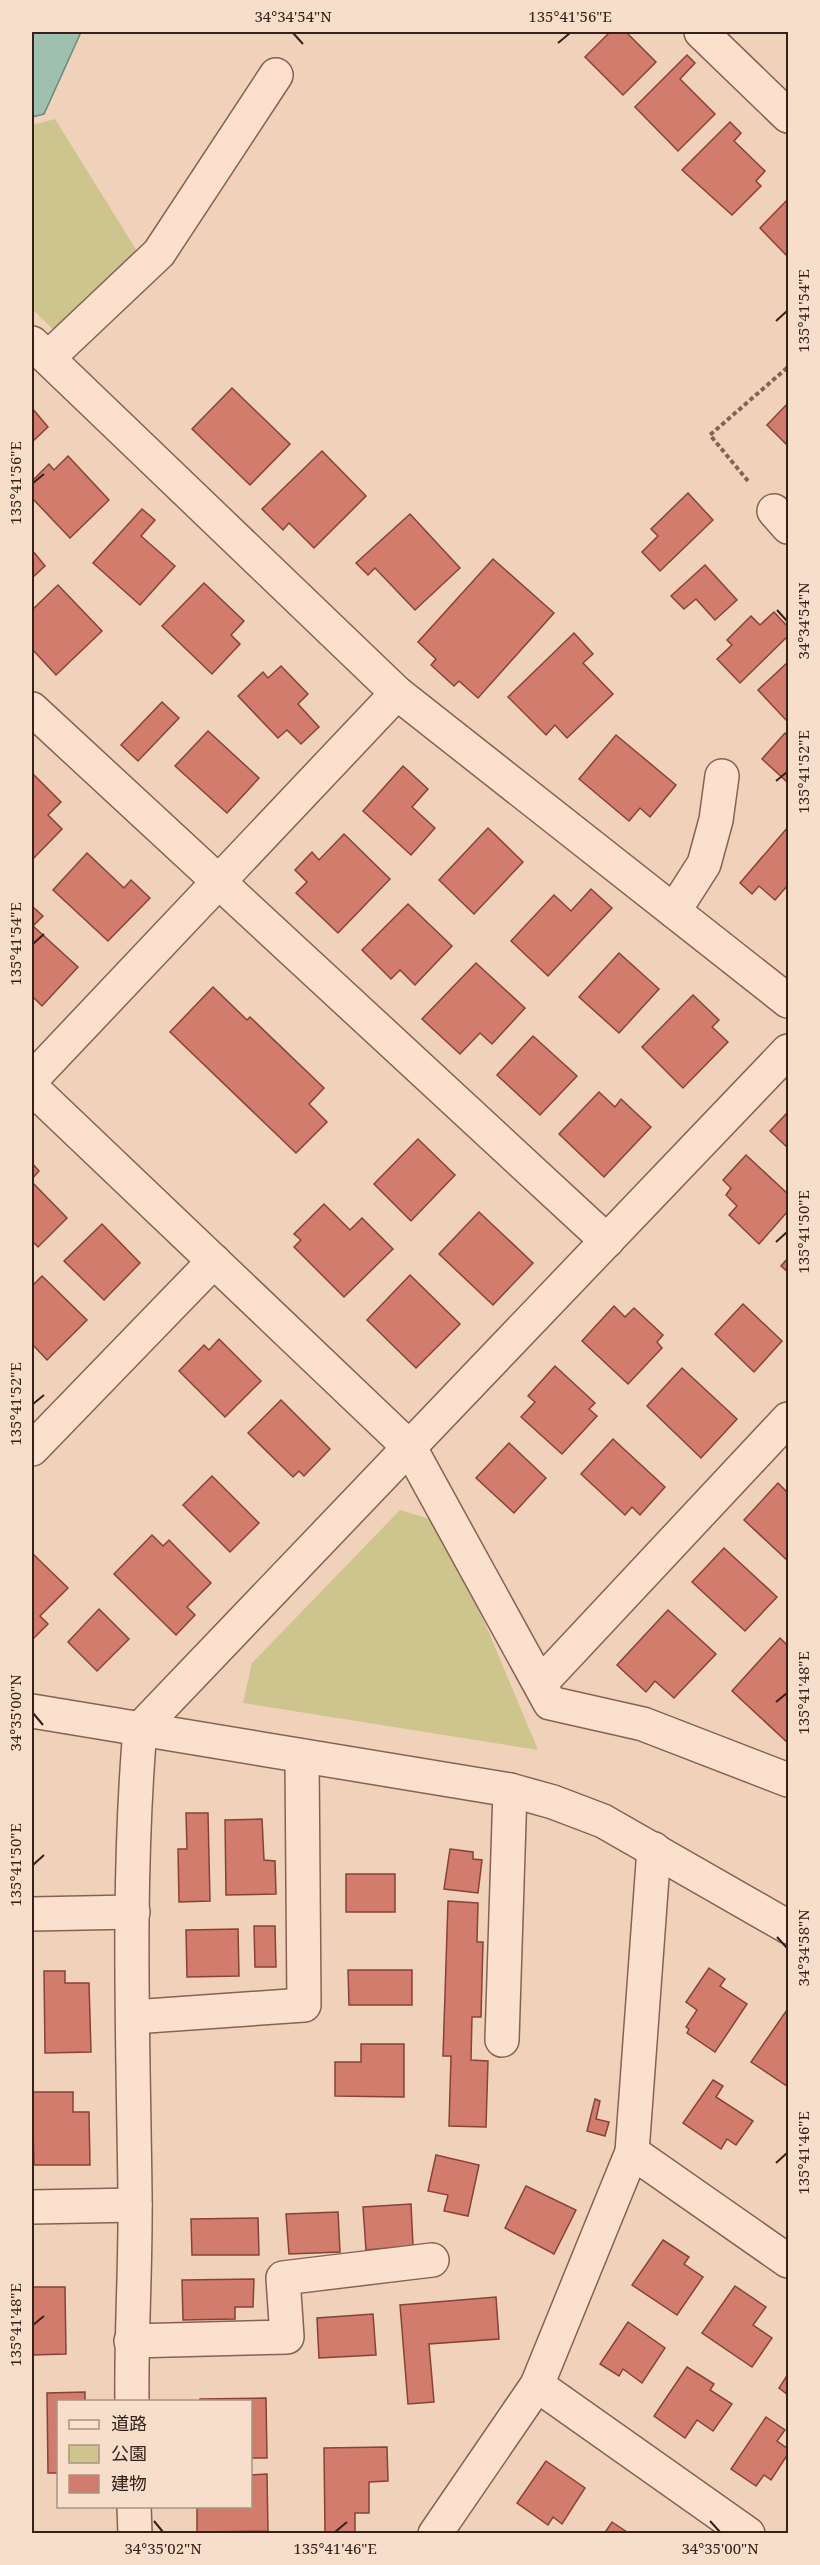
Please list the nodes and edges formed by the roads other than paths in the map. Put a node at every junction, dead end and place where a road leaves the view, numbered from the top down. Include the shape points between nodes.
1 (702, 32) edge
2 (276, 75) dead end
3 (789, 116) edge
4 (40, 351) edge
5 (397, 693) junction
6 (32, 709) edge
7 (722, 776) dead end
8 (219, 882) junction
9 (674, 911) junction
10 (789, 1001) edge
11 (789, 1051) edge
12 (32, 1080) edge
13 (32, 1088) edge
14 (607, 1241) junction
15 (214, 1261) junction
16 (789, 1419) edge
17 (410, 1448) junction
18 (32, 1449) edge
19 (540, 1684) junction
20 (32, 1711) edge
21 (140, 1730) junction
22 (302, 1758) junction
23 (789, 1780) edge
24 (510, 1790) junction
25 (654, 1849) junction
26 (133, 1912) junction
27 (32, 1914) edge
28 (789, 1927) edge
29 (133, 2017) junction
30 (502, 2040) dead end
31 (632, 2152) junction
32 (135, 2205) junction
33 (32, 2207) edge
34 (432, 2260) dead end
35 (789, 2261) edge
36 (131, 2341) junction
37 (537, 2385) junction
38 (132, 2400) edge
39 (134, 2508) edge
40 (135, 2534) edge
41 (435, 2534) edge
42 (748, 2534) edge

1 - 3 street
2 - 4 street via 159,253
4 - 5 street
5 - 8 street
5 - 9 street
6 - 8 street
7 - 9 street via 704,864
8 - 12 street
8 - 14 street
9 - 10 street
11 - 14 street
13 - 15 street
14 - 17 street
15 - 17 street
15 - 18 street
16 - 19 street
17 - 19 street
17 - 21 street
19 - 23 street via 550,1703 643,1724
20 - 21 street
21 - 22 street
21 - 26 street via 133,1810
22 - 24 street
22 - 29 street via 304,2005
24 - 25 street via 603,1821
24 - 30 street
25 - 28 street
25 - 31 street
26 - 27 street
26 - 29 street
29 - 32 street
31 - 35 street
31 - 37 street
32 - 33 street
32 - 36 street
34 - 36 street via 283,2278 287,2337
36 - 38 street
37 - 41 street
37 - 42 street
39 - 40 street

